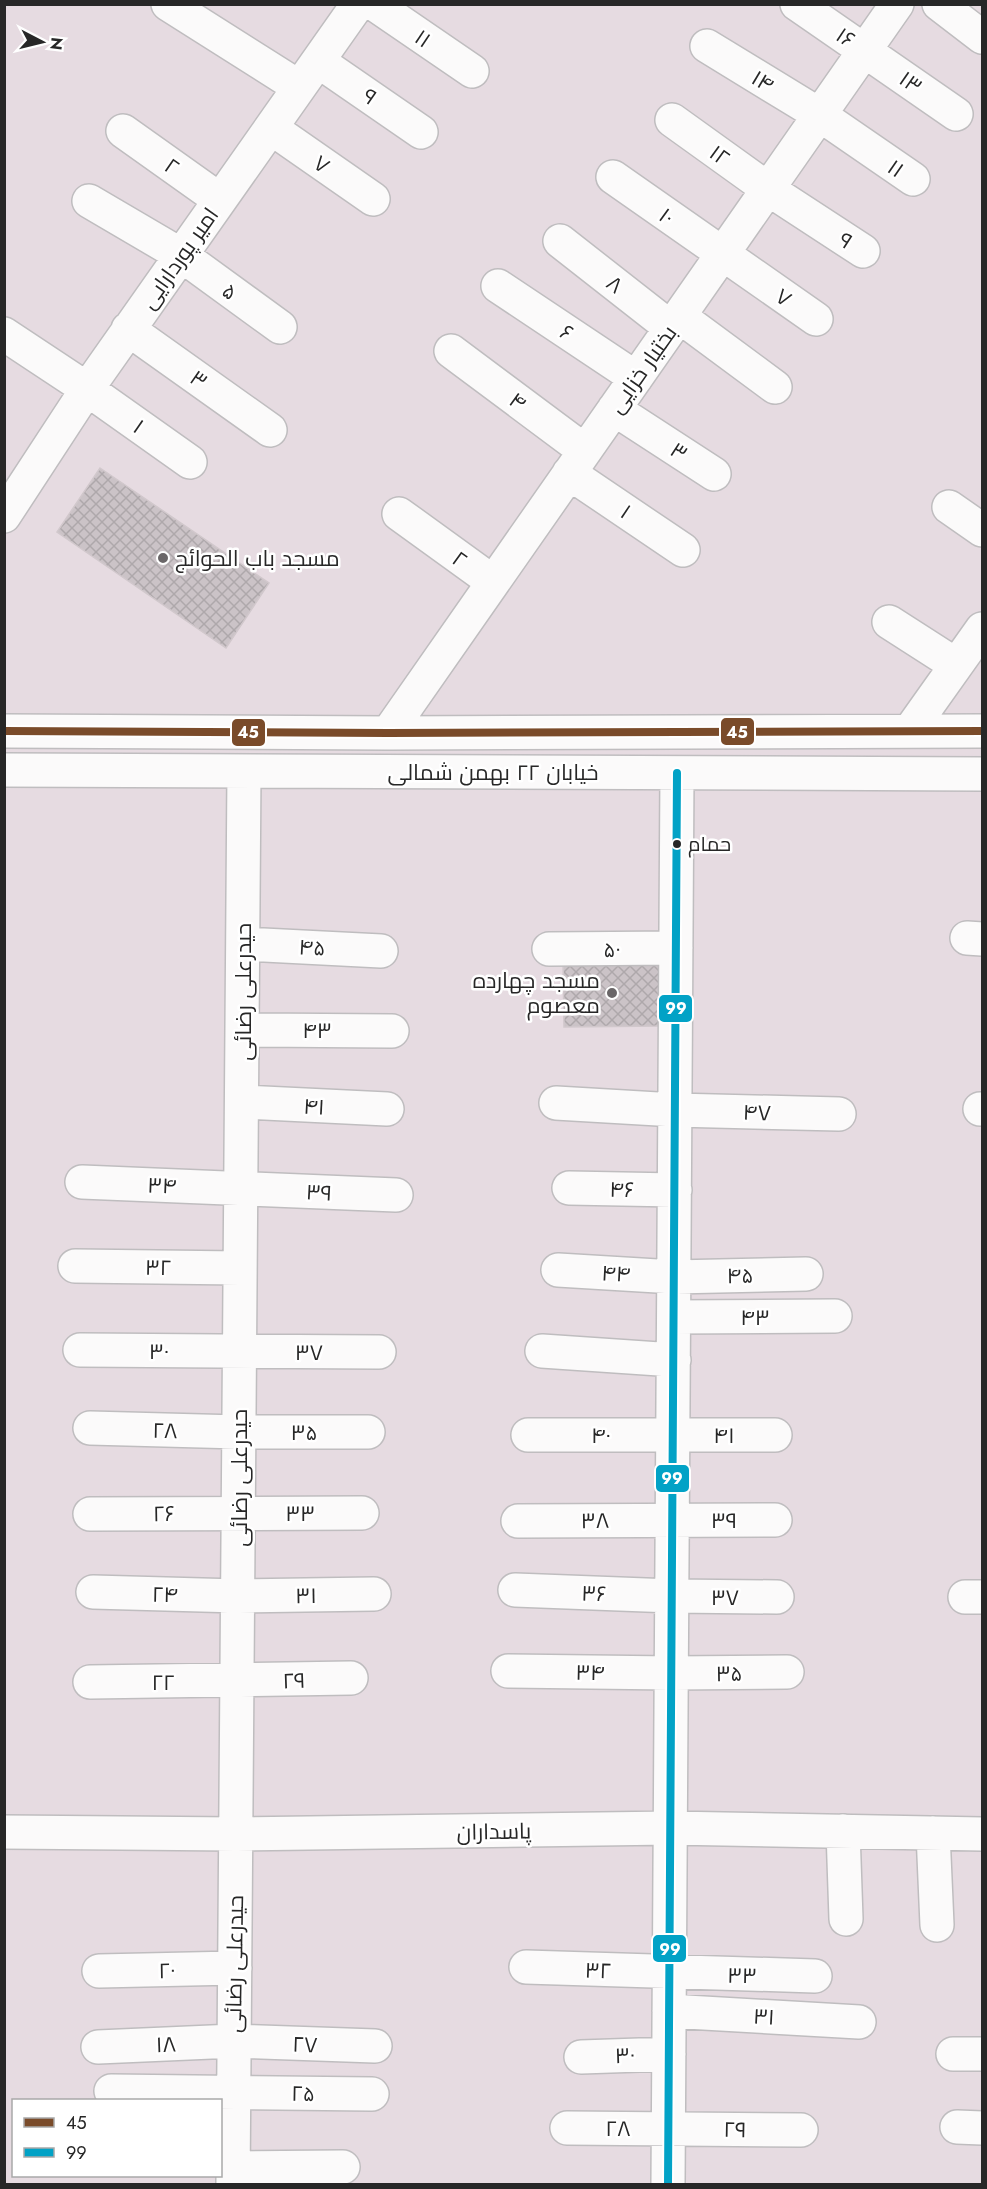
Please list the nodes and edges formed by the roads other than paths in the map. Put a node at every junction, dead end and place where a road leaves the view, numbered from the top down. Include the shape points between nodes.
1 (168, 4) edge
2 (358, 4) edge
3 (374, 4) edge
4 (797, 4) edge
5 (897, 4) edge
6 (939, 4) edge
7 (982, 37) edge
8 (706, 46) dead end
9 (865, 50) junction
10 (318, 61) junction
11 (472, 70) dead end
12 (299, 87) junction
13 (956, 114) dead end
14 (820, 115) junction
15 (672, 120) dead end
16 (271, 128) junction
17 (123, 131) dead end
18 (421, 132) dead end
19 (613, 177) dead end
20 (913, 179) dead end
21 (768, 189) junction
22 (373, 199) dead end
23 (220, 200) junction
24 (89, 201) dead end
25 (560, 241) dead end
26 (863, 251) dead end
27 (181, 255) junction
28 (722, 255) junction
29 (498, 286) dead end
30 (816, 319) dead end
31 (675, 322) junction
32 (280, 327) dead end
33 (128, 329) junction
34 (4, 334) edge
35 (451, 351) dead end
36 (636, 378) junction
37 (774, 387) dead end
38 (87, 389) junction
39 (614, 408) junction
40 (270, 430) dead end
41 (190, 462) dead end
42 (577, 462) junction
43 (714, 474) dead end
44 (949, 507) dead end
45 (399, 514) dead end
46 (4, 516) edge
47 (982, 530) edge
48 (683, 549) dead end
49 (493, 582) junction
50 (889, 622) dead end
51 (982, 629) edge
52 (956, 665) junction
53 (911, 729) junction
54 (982, 730) edge
55 (4, 731) edge
56 (388, 733) junction
57 (4, 770) edge
58 (244, 771) junction
59 (677, 773) junction
60 (982, 774) edge
61 (243, 944) junction
62 (676, 948) junction
63 (549, 949) dead end
64 (381, 951) dead end
65 (243, 1030) junction
66 (392, 1030) dead end
67 (242, 1102) junction
68 (556, 1103) dead end
69 (387, 1109) dead end
70 (675, 1110) junction
71 (839, 1114) dead end
72 (82, 1182) dead end
73 (241, 1188) junction
74 (569, 1188) dead end
75 (675, 1190) junction
76 (396, 1195) dead end
77 (75, 1266) dead end
78 (240, 1268) junction
79 (558, 1270) dead end
80 (806, 1274) dead end
81 (674, 1277) junction
82 (835, 1316) dead end
83 (674, 1317) junction
84 (80, 1350) dead end
85 (542, 1351) dead end
86 (239, 1352) junction
87 (379, 1352) dead end
88 (674, 1360) junction
89 (90, 1428) dead end
90 (239, 1432) junction
91 (368, 1432) dead end
92 (528, 1435) dead end
93 (674, 1435) junction
94 (776, 1435) dead end
95 (238, 1512) junction
96 (362, 1513) dead end
97 (90, 1514) dead end
98 (673, 1520) junction
99 (775, 1520) dead end
100 (518, 1521) dead end
101 (515, 1590) dead end
102 (93, 1592) dead end
103 (374, 1594) dead end
104 (238, 1596) junction
105 (672, 1596) junction
106 (777, 1597) dead end
107 (508, 1671) dead end
108 (787, 1672) dead end
109 (672, 1673) junction
110 (351, 1678) dead end
111 (90, 1682) dead end
112 (237, 1682) junction
113 (671, 1828) junction
114 (843, 1831) junction
115 (4, 1832) edge
116 (933, 1833) junction
117 (236, 1834) junction
118 (982, 1834) edge
119 (846, 1919) dead end
120 (937, 1925) dead end
121 (526, 1967) dead end
122 (235, 1968) junction
123 (99, 1971) dead end
124 (670, 1973) junction
125 (814, 1976) dead end
126 (669, 2011) junction
127 (859, 2022) dead end
128 (234, 2041) junction
129 (375, 2046) dead end
130 (98, 2047) dead end
131 (669, 2054) junction
132 (581, 2057) dead end
133 (111, 2091) dead end
134 (234, 2091) junction
135 (372, 2094) dead end
136 (567, 2128) dead end
137 (669, 2128) junction
138 (801, 2130) dead end
139 (227, 2134) edge
140 (343, 2167) dead end
141 (233, 2176) edge
142 (668, 2184) edge

1 - 12 street
2 - 10 street, امیر پوردارایی
3 - 11 street, ۱۱
4 - 9 street, ۱۶
5 - 9 street, بختیار خزایی
6 - 7 street
8 - 14 street, ۱۴
9 - 13 street, ۱۳
9 - 14 street, بختیار خزایی
10 - 12 street, امیر پوردارایی
10 - 18 street, ۹
12 - 16 street, امیر پوردارایی
14 - 20 street, ۱۱
14 - 21 street, بختیار خزایی
15 - 21 street, ۱۲
16 - 22 street, ۷
16 - 23 street, امیر پوردارایی
17 - 23 street, ۲
19 - 28 street, ۱۰
21 - 26 street, ۹
21 - 28 street, بختیار خزایی
23 - 27 street, امیر پوردارایی
24 - 27 street, ۵
25 - 31 street, ۸
27 - 32 street, ۵
27 - 33 street, امیر پوردارایی
28 - 30 street, ۷
28 - 31 street, بختیار خزایی
29 - 36 street, ۶
31 - 36 street, بختیار خزایی
31 - 37 street, ۸
33 - 38 street, امیر پوردارایی
33 - 40 street, ۳
34 - 38 street, ۱
35 - 42 street, ۴
36 - 39 street, بختیار خزایی
38 - 41 street, ۱
38 - 46 street, امیر پوردارایی
39 - 42 street, بختیار خزایی
39 - 43 street, ۳
42 - 48 street, ۱
42 - 49 street, بختیار خزایی
44 - 47 street
45 - 49 street, ۲
49 - 56 street, بختیار خزایی
50 - 52 street
51 - 52 street
52 - 53 street
53 - 54 street, خیابان ۲۲ بهمن شمالی
53 - 56 street, خیابان ۲۲ بهمن شمالی
55 - 56 street, خیابان ۲۲ بهمن شمالی
57 - 58 street, خیابان ۲۲ بهمن شمالی
58 - 59 street, خیابان ۲۲ بهمن شمالی
58 - 61 street, حیدرعلی رضائی
59 - 60 street, خیابان ۲۲ بهمن شمالی
59 - 62 street
61 - 64 street, ۴۵
61 - 65 street, حیدرعلی رضائی
62 - 63 street, ۵۰
62 - 70 street
65 - 66 street, ۴۳
65 - 67 street, حیدرعلی رضائی
67 - 69 street, ۴۱
67 - 73 street, حیدرعلی رضائی
68 - 70 street, ۴۷
70 - 71 street, ۴۷
70 - 75 street
72 - 73 street, ۳۴
73 - 76 street, ۳۹
73 - 78 street, حیدرعلی رضائی
74 - 75 street, ۴۶
75 - 81 street
77 - 78 street, ۳۲
78 - 86 street, حیدرعلی رضائی
79 - 81 street, ۴۴
80 - 81 street, ۴۵
81 - 83 street
82 - 83 street, ۴۳
83 - 88 street
84 - 86 street, ۳۰
85 - 88 street
86 - 87 street, ۳۷
86 - 90 street, حیدرعلی رضائی
88 - 93 street
89 - 90 street, ۲۸
90 - 91 street, ۳۵
90 - 95 street, حیدرعلی رضائی
92 - 93 street, ۴۰
93 - 94 street, ۴۱
93 - 98 street
95 - 96 street, ۳۳
95 - 97 street, ۲۶
95 - 104 street, حیدرعلی رضائی
98 - 99 street, ۳۹
98 - 100 street, ۳۸
98 - 105 street
101 - 105 street, ۳۶
102 - 104 street, ۲۴
103 - 104 street, ۳۱
104 - 112 street, حیدرعلی رضائی
105 - 106 street, ۳۷
105 - 109 street
107 - 109 street, ۳۴
108 - 109 street, ۳۵
109 - 113 street
110 - 112 street, ۲۹
111 - 112 street, ۲۲
112 - 117 street, حیدرعلی رضائی
113 - 114 street, پاسداران
113 - 117 street, پاسداران
113 - 124 street
114 - 116 street, پاسداران
114 - 119 street
115 - 117 street, پاسداران
116 - 118 street, پاسداران
116 - 120 street
117 - 122 street, حیدرعلی رضائی
121 - 124 street, ۳۲
122 - 123 street, ۲۰
122 - 128 street, حیدرعلی رضائی
124 - 125 street, ۳۳
124 - 126 street
126 - 127 street, ۳۱
126 - 131 street
128 - 129 street, ۲۷
128 - 130 street, ۱۸
128 - 134 street, حیدرعلی رضائی
131 - 132 street, ۳۰
131 - 137 street
133 - 134 street, ۲۵
134 - 135 street, ۲۵
134 - 139 street, حیدرعلی رضائی
136 - 137 street, ۲۸
137 - 138 street, ۲۹
137 - 142 street
139 - 141 street, حیدرعلی رضائی
140 - 141 street

